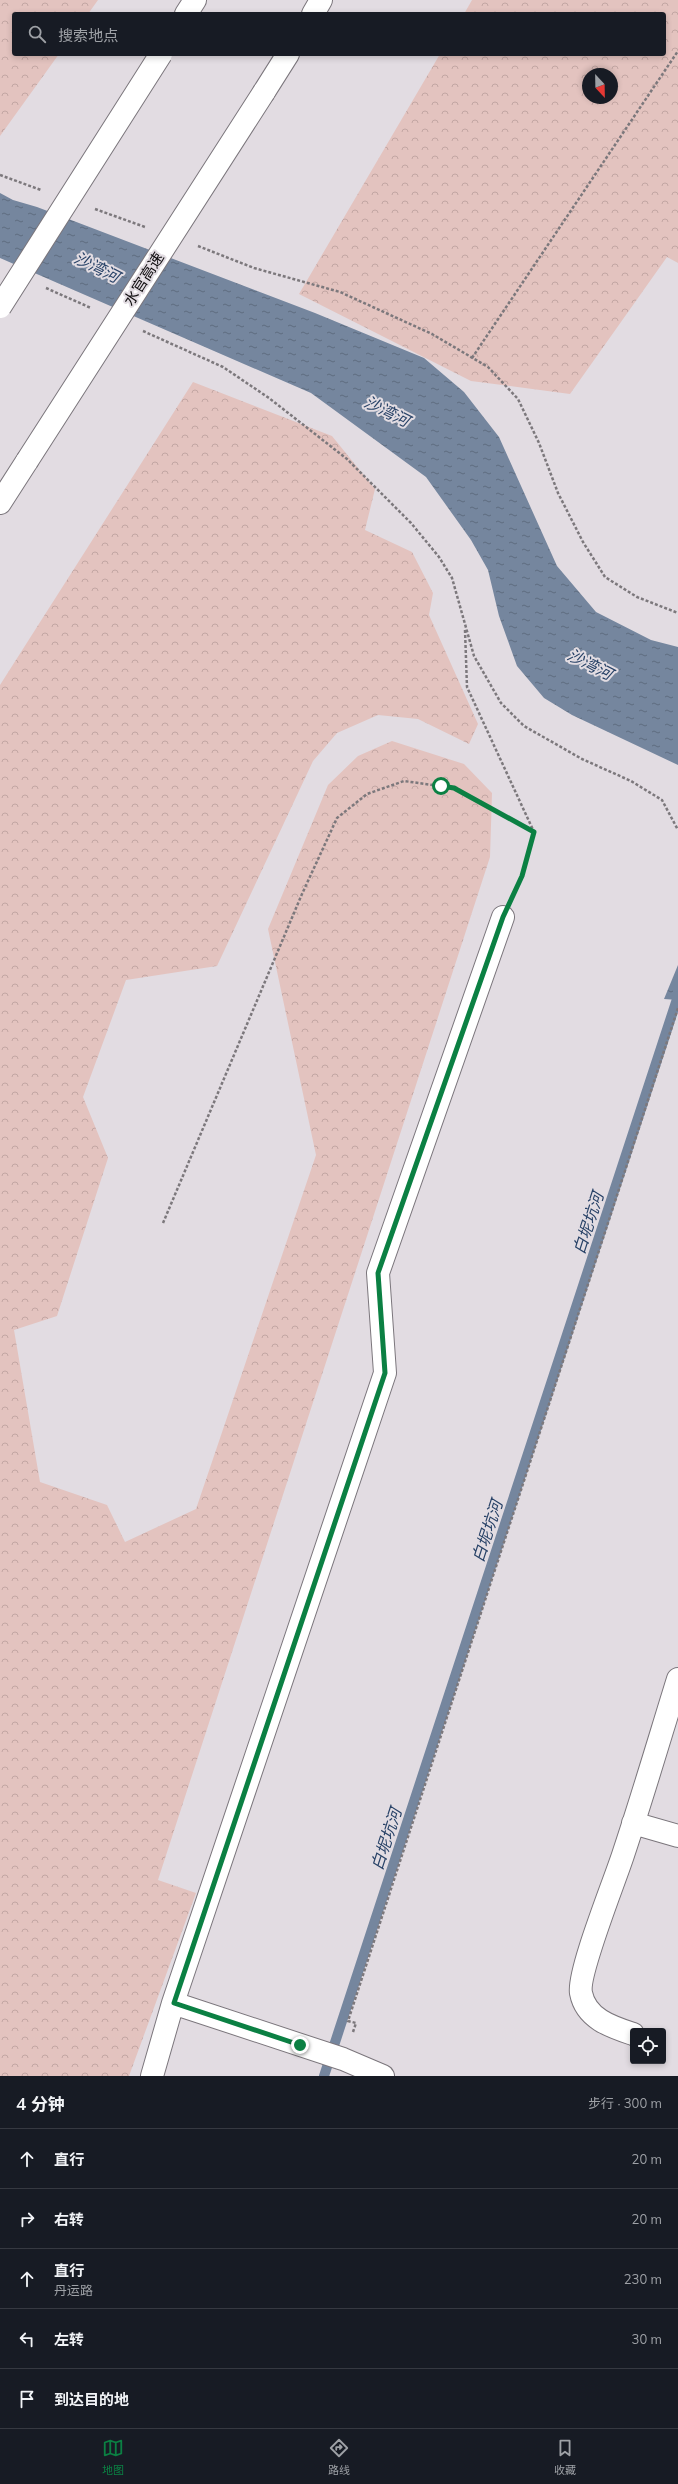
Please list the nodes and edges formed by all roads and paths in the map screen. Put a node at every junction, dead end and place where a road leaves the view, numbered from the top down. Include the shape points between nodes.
1 (195, 0) edge
2 (322, 0) edge
3 (187, 12) edge
4 (314, 12) edge
5 (678, 51) edge
6 (160, 56) edge
7 (287, 56) edge
8 (0, 175) edge
9 (45, 191) dead end
10 (89, 207) dead end
11 (149, 228) dead end
12 (193, 244) dead end
13 (44, 288) dead end
14 (0, 308) edge
15 (94, 310) dead end
16 (137, 329) dead end
17 (472, 358) junction
18 (0, 503) edge
19 (678, 613) edge
20 (465, 628) junction
21 (678, 830) edge
22 (534, 832) junction
23 (503, 917) joint
24 (678, 1008) edge
25 (163, 1223) dead end
26 (678, 1679) edge
27 (633, 1823) junction
28 (678, 1836) edge
29 (174, 2003) junction
30 (356, 2023) dead end
31 (630, 2033) edge
32 (152, 2076) edge
33 (383, 2076) edge

1 - 3 main road
2 - 4 main road
5 - 17 path
6 - 14 main road, bridge
7 - 18 main road, 水官高速, bridge
8 - 9 path
10 - 11 path
12 - 17 path via 254,268 340,292 432,334
13 - 15 path
16 - 20 path via 223,367 269,398 347,460 411,523 439,557 452,578
17 - 19 path via 488,367 518,399 572,521 605,578 636,597
20 - 21 path via 474,656 501,703 524,726 582,759 631,781 662,800
20 - 22 path via 468,687
22 - 23 path via 522,876
22 - 25 path via 454,788 404,781 367,794 337,818 302,894
23 - 29 main road via 378,1273 385,1373
24 - 30 path via 348,2021
26 - 27 main road
27 - 28 main road
27 - 31 main road via 584,1971 581,1993 590,2010 604,2024
29 - 32 main road
29 - 33 main road via 343,2059

